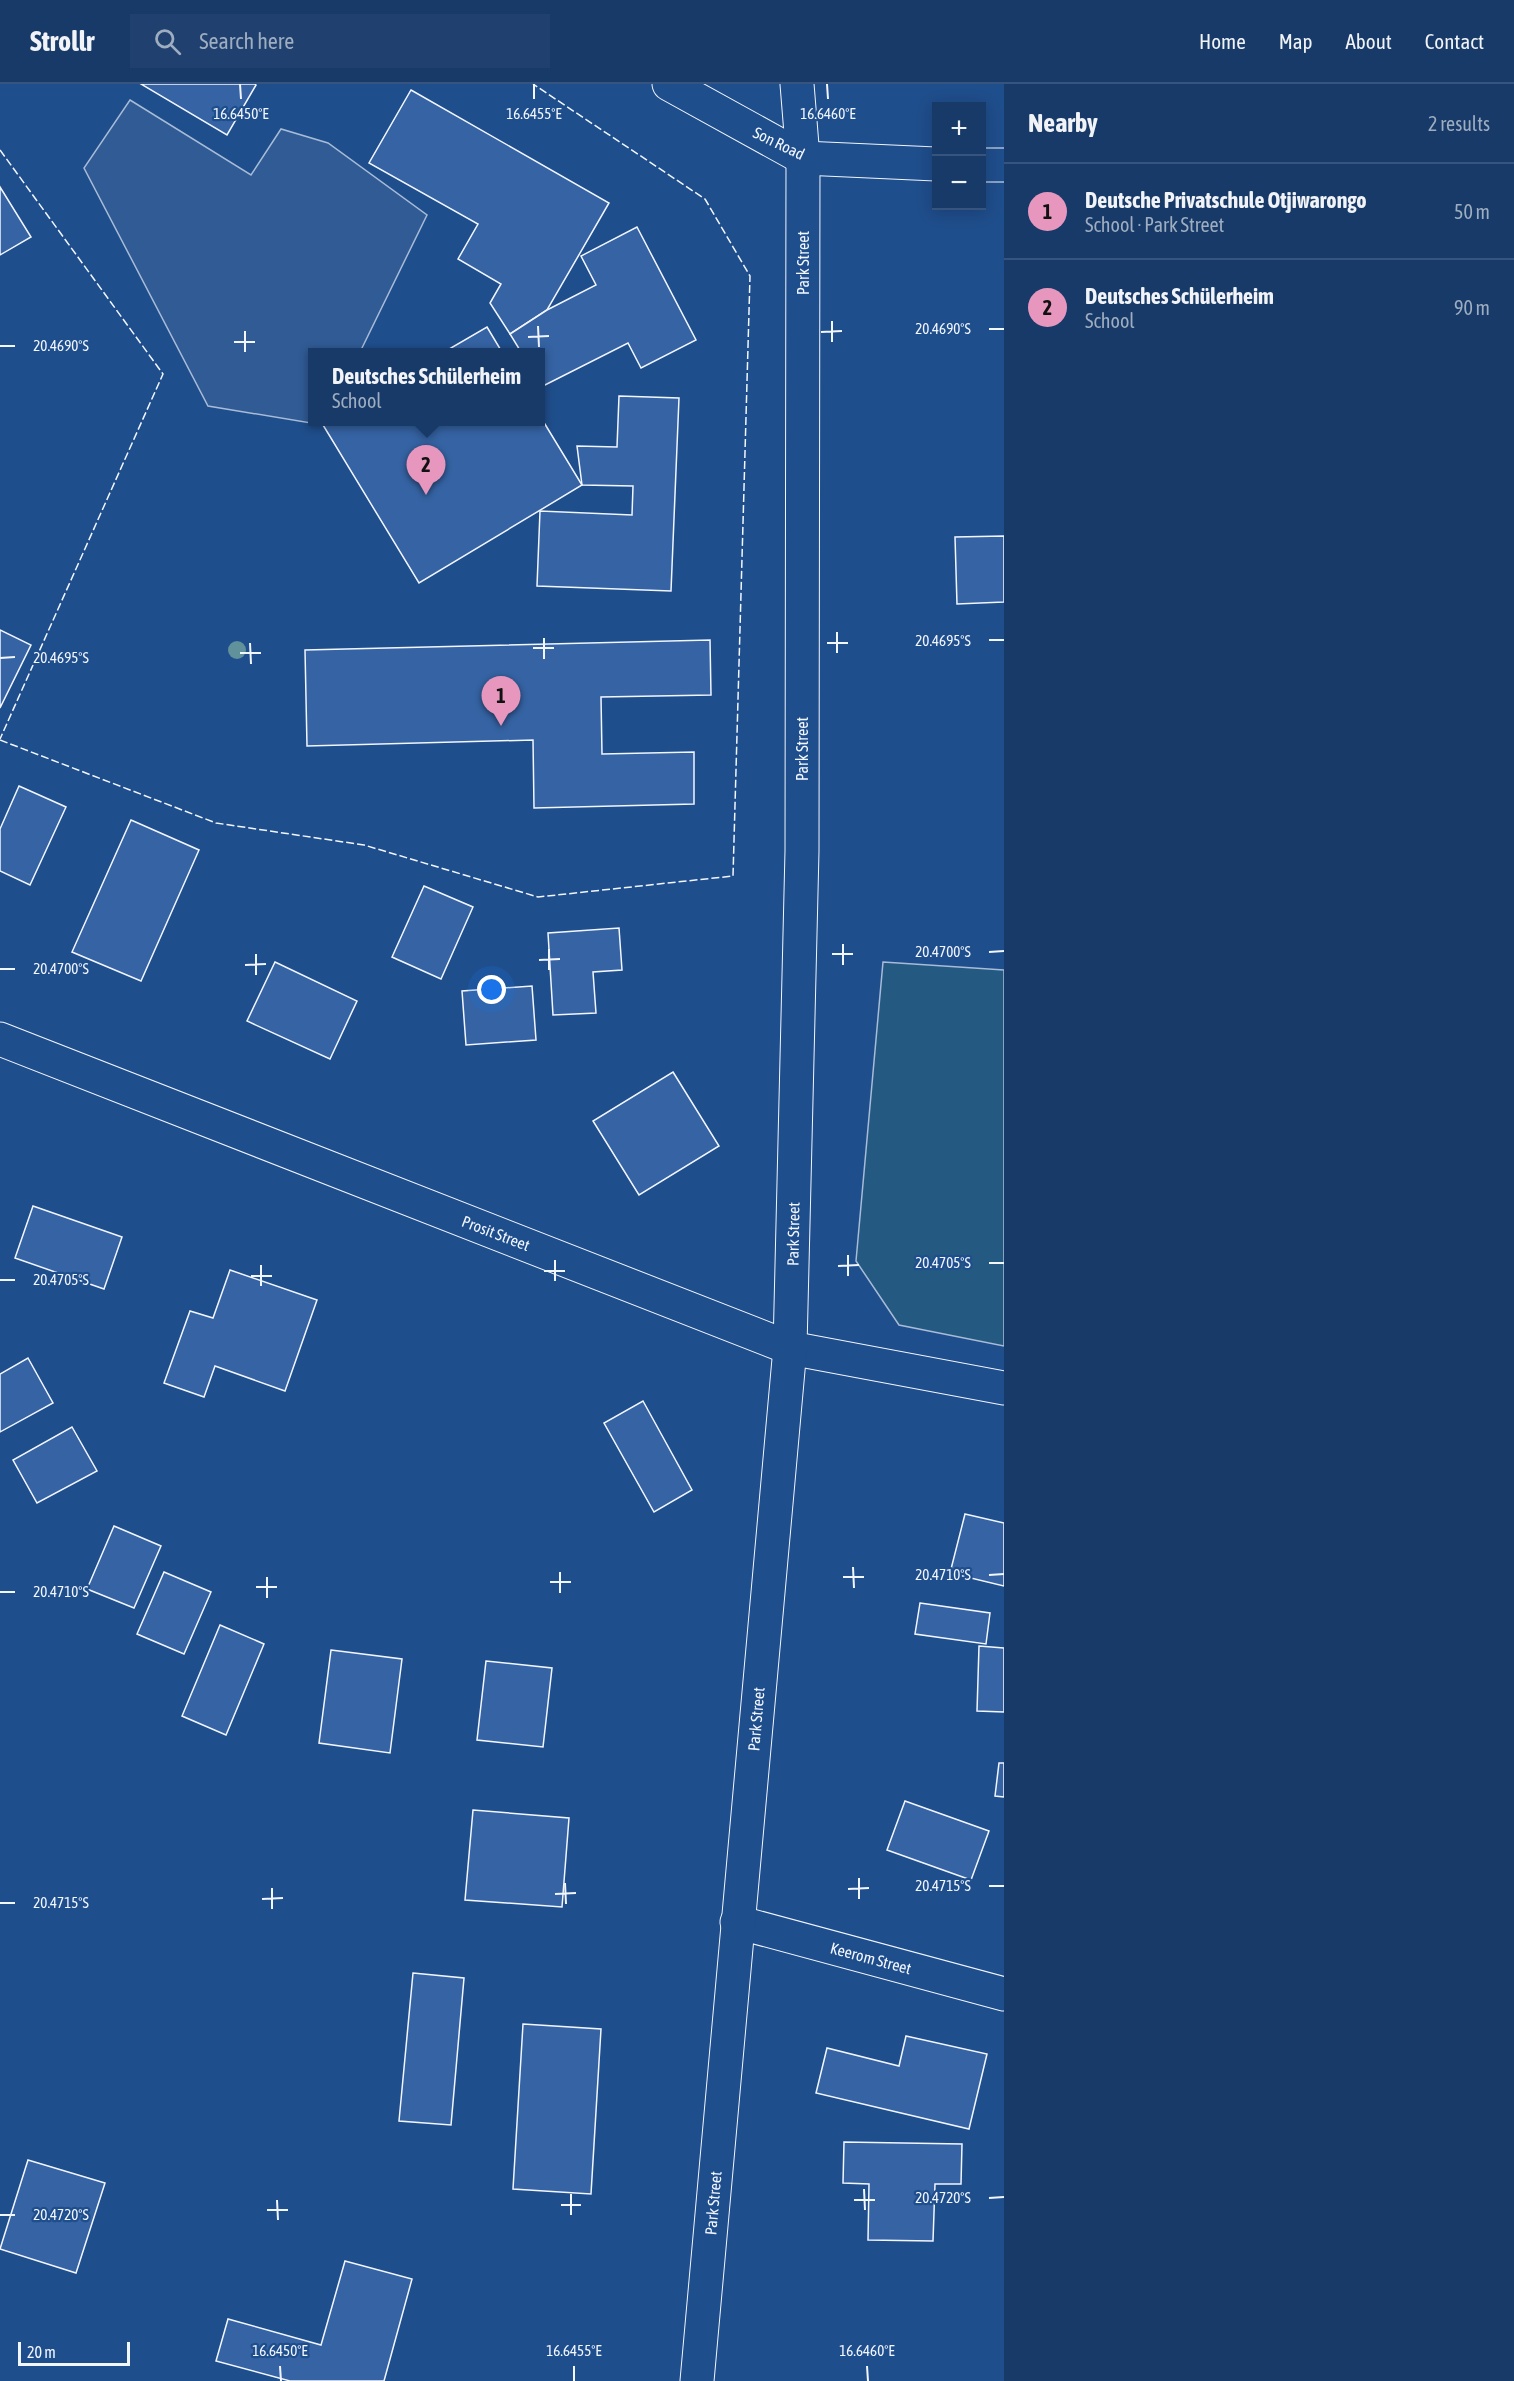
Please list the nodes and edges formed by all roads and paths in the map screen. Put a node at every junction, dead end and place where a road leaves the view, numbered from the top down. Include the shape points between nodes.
1 (669, 84) edge
2 (797, 84) edge
3 (803, 158) junction
4 (932, 164) edge
5 (986, 165) edge
6 (1004, 165) edge
7 (0, 1039) edge
8 (790, 1348) junction
9 (1004, 1388) edge
10 (737, 1922) junction
11 (1004, 1994) edge
12 (697, 2381) edge

1 - 3 street, Son Road
2 - 3 street, Park Street
3 - 4 street, Son Road
3 - 8 street, Park Street via 802,851
5 - 6 street
7 - 8 street, Prosit Street
8 - 9 street, Prosit Street
8 - 10 street, Park Street
10 - 11 street, Keerom Street
10 - 12 street, Park Street

